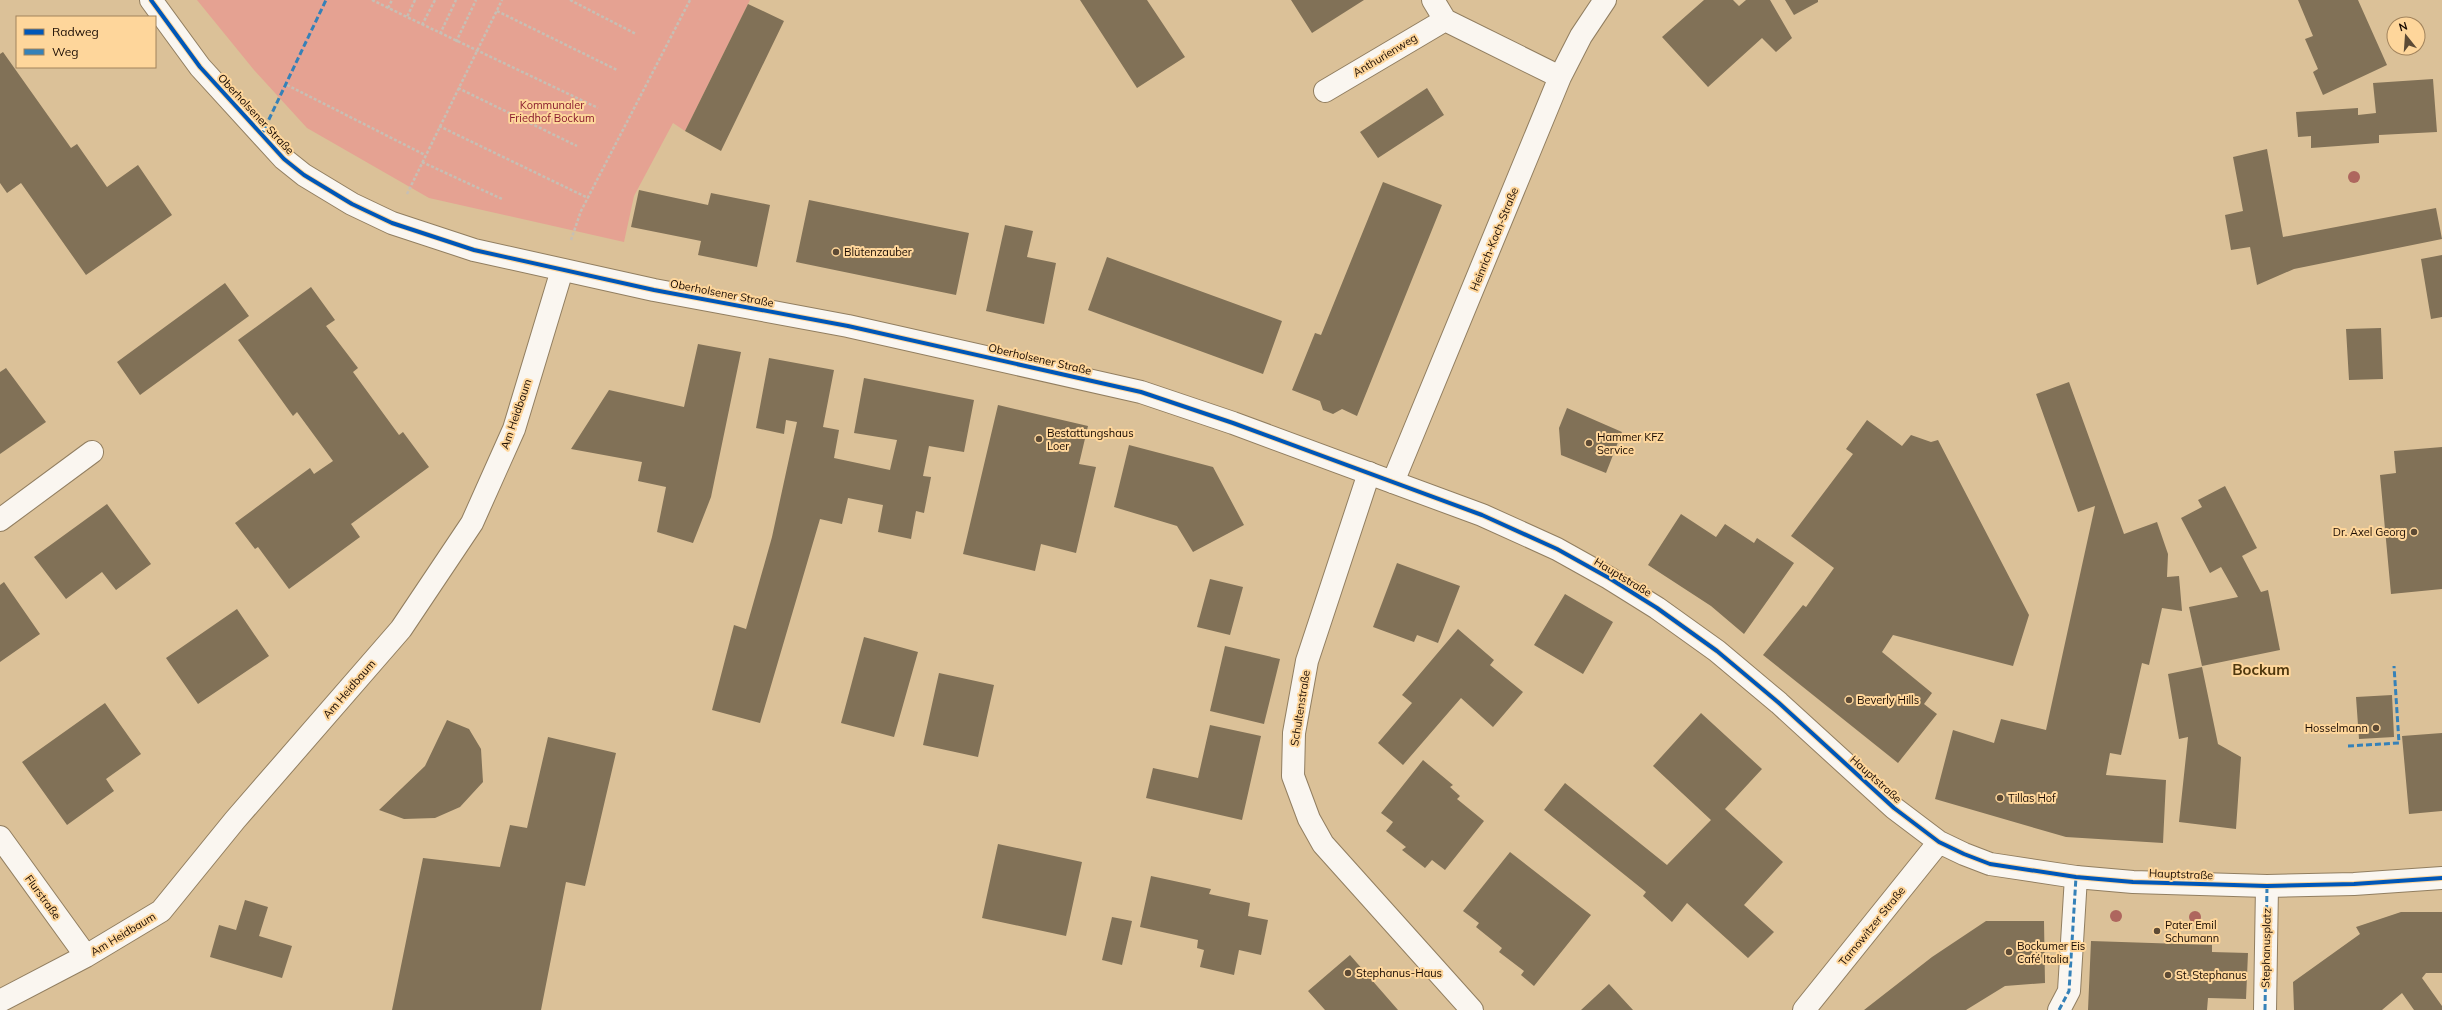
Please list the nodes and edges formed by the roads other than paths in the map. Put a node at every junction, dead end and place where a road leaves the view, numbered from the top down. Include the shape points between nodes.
1 (151, 0) edge
2 (1433, 0) edge
3 (1605, 0) edge
4 (1444, 20) junction
5 (1560, 77) junction
6 (1325, 91) dead end
7 (562, 270) junction
8 (92, 452) dead end
9 (1369, 473) junction
10 (1392, 482) junction
11 (0, 520) edge
12 (0, 837) edge
13 (1940, 842) junction
14 (2076, 877) junction
15 (2442, 878) edge
16 (2267, 886) junction
17 (86, 956) junction
18 (0, 1001) edge
19 (1472, 1010) edge
20 (1804, 1010) edge
21 (2059, 1010) edge
22 (2266, 1010) edge

1 - 7 street, Oberholsener Straße via 200,67 261,136 304,175 352,204 392,223 474,250
2 - 4 street
3 - 5 street, Heinrich-Koch-Straße via 1581,36
4 - 5 street
4 - 6 street, Anthurienweg
5 - 10 street, Heinrich-Koch-Straße
7 - 9 street, Oberholsener Straße via 855,328 1141,392
7 - 17 street, Am Heidbaum via 514,429 472,523 401,629 240,814 161,910
8 - 11 street
9 - 10 street, Hauptstraße
9 - 19 street, Schultenstraße via 1307,661 1294,733 1293,776 1309,819 1323,844
10 - 13 street, Hauptstraße via 1482,516 1557,549 1657,608 1717,651 1779,703 1894,808
12 - 17 street, Flurstraße
13 - 14 street, Hauptstraße via 1990,864
13 - 20 street, Tarnowitzer Straße
14 - 16 street, Hauptstraße via 2133,882
14 - 21 street via 2069,991
15 - 16 street, Hauptstraße
16 - 22 street, Stephanusplatz
17 - 18 street, Am Heidbaum

